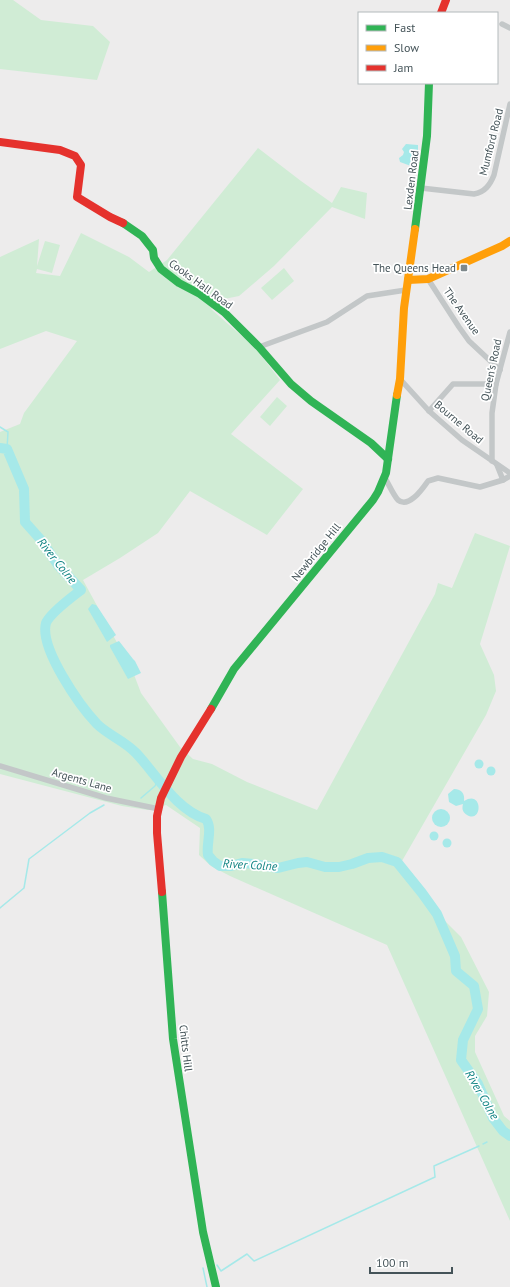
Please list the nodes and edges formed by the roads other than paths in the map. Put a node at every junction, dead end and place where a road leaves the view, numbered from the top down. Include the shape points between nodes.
1 (446, 0) edge
2 (441, 12) edge
3 (502, 24) dead end
4 (510, 28) edge
5 (429, 84) edge
6 (510, 104) edge
7 (509, 116) edge
8 (0, 142) edge
9 (422, 188) junction
10 (510, 242) edge
11 (428, 279) junction
12 (408, 280) junction
13 (406, 290) junction
14 (510, 332) edge
15 (259, 347) junction
16 (500, 370) junction
17 (400, 379) junction
18 (496, 384) junction
19 (429, 412) junction
20 (388, 459) junction
21 (494, 462) junction
22 (510, 475) edge
23 (385, 478) junction
24 (503, 480) junction
25 (0, 766) edge
26 (159, 809) junction
27 (216, 1287) edge

1 - 2 street
3 - 4 street
5 - 9 street, Lexden Road
6 - 7 street, Mumford Road
7 - 9 street, Mumford Road via 494,175 486,189 474,194
8 - 15 street, Cooks Hall Road via 60,150 75,156 81,165 77,197 126,224 142,236 153,250 154,258 161,269 224,312
9 - 12 street, Lexden Road
10 - 11 street
11 - 12 street
11 - 16 street, The Avenue via 469,341
12 - 13 street, Newbridge Hill
13 - 15 street via 367,296 327,322
13 - 17 street, Newbridge Hill
14 - 16 street, Queen's Road
15 - 20 street, Cooks Hall Road via 291,384 371,443
16 - 18 street, Queen's Road
17 - 19 street, Bourne Road
17 - 20 street, Newbridge Hill
18 - 19 street via 453,384
18 - 21 street, Queen's Road via 492,413
19 - 21 street, Bourne Road via 462,440
20 - 23 street, Newbridge Hill
21 - 22 street, Bourne Road
21 - 24 street
22 - 24 street
23 - 24 street via 398,500 403,502 410,501 418,495 428,481 438,478 480,487
23 - 26 street, Newbridge Hill via 373,500 234,668 180,757 161,798
25 - 26 street, Argents Lane via 106,798
26 - 27 street, Chitts Hill via 157,833 173,1038 203,1232

